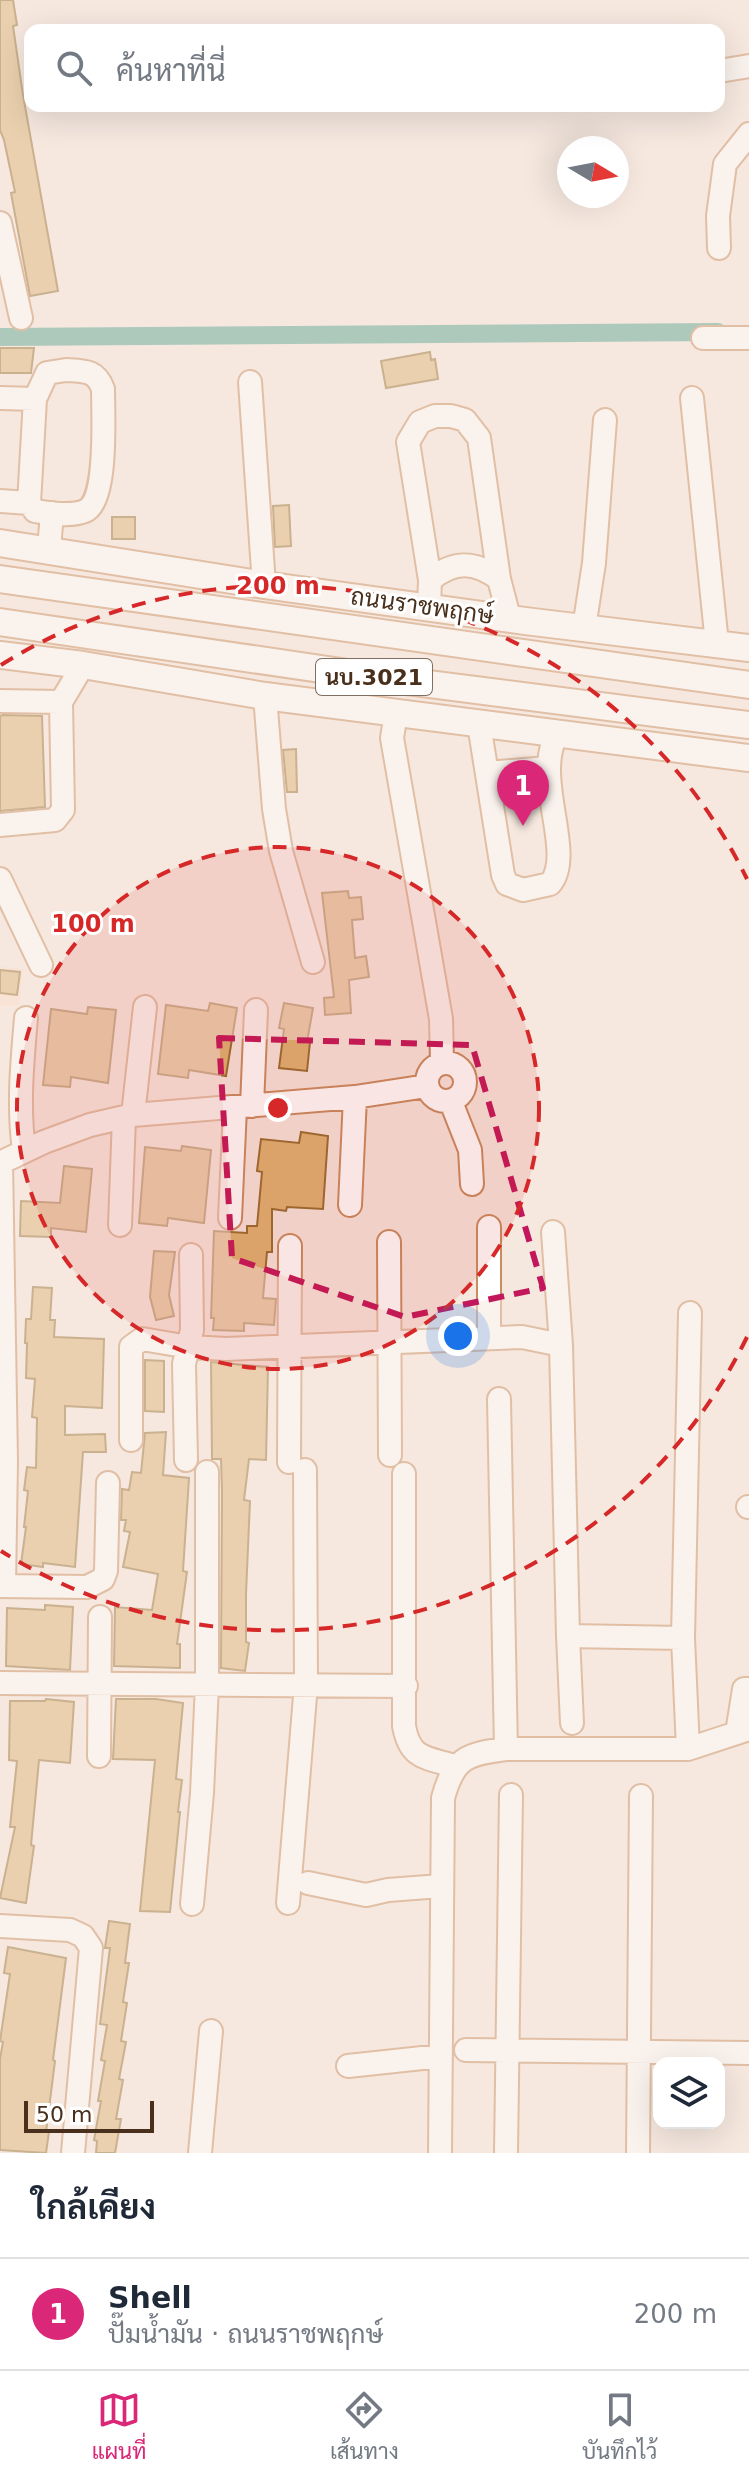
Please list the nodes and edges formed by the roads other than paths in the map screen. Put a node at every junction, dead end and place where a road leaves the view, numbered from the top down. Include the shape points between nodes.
1 (749, 66) edge
2 (725, 70) edge
3 (749, 134) edge
4 (0, 223) edge
5 (719, 248) dead end
6 (21, 318) dead end
7 (703, 338) dead end
8 (749, 338) edge
9 (250, 382) dead end
10 (0, 398) edge
11 (692, 398) dead end
12 (35, 399) junction
13 (605, 420) dead end
14 (0, 501) edge
15 (29, 503) junction
16 (52, 513) junction
17 (0, 543) edge
18 (49, 549) junction
19 (0, 579) edge
20 (499, 579) junction
21 (430, 580) junction
22 (264, 585) junction
23 (429, 607) junction
24 (517, 619) junction
25 (0, 622) edge
26 (584, 628) junction
27 (350, 630) junction
28 (717, 644) junction
29 (749, 648) edge
30 (0, 655) edge
31 (83, 665) junction
32 (749, 685) edge
33 (471, 689) junction
34 (265, 696) junction
35 (306, 700) junction
36 (0, 701) edge
37 (61, 702) junction
38 (396, 713) junction
39 (479, 724) junction
40 (749, 725) edge
41 (557, 734) junction
42 (749, 758) edge
43 (548, 768) junction
44 (487, 773) junction
45 (0, 825) edge
46 (0, 879) edge
47 (313, 962) dead end
48 (41, 965) dead end
49 (145, 1007) dead end
50 (256, 1010) dead end
51 (26, 1018) dead end
52 (442, 1062) junction
53 (427, 1086) junction
54 (355, 1097) junction
55 (451, 1102) junction
56 (244, 1107) junction
57 (128, 1116) junction
58 (24, 1151) junction
59 (1, 1162) edge
60 (472, 1184) dead end
61 (350, 1205) dead end
62 (230, 1218) dead end
63 (120, 1225) dead end
64 (489, 1227) dead end
65 (553, 1232) dead end
66 (389, 1242) dead end
67 (290, 1246) dead end
68 (191, 1255) dead end
69 (690, 1313) dead end
70 (489, 1338) junction
71 (390, 1342) junction
72 (561, 1345) junction
73 (290, 1346) junction
74 (189, 1347) junction
75 (499, 1399) dead end
76 (131, 1440) dead end
77 (390, 1455) dead end
78 (186, 1460) dead end
79 (207, 1472) dead end
80 (404, 1474) dead end
81 (108, 1483) dead end
82 (2, 1586) edge
83 (100, 1617) dead end
84 (568, 1636) junction
85 (683, 1638) junction
86 (0, 1683) edge
87 (99, 1684) junction
88 (306, 1684) junction
89 (207, 1685) junction
90 (406, 1686) junction
91 (749, 1689) edge
92 (572, 1723) dead end
93 (743, 1731) edge
94 (506, 1749) junction
95 (688, 1749) junction
96 (99, 1756) dead end
97 (454, 1766) junction
98 (511, 1795) dead end
99 (641, 1796) dead end
100 (308, 1883) dead end
101 (441, 1886) junction
102 (288, 1903) dead end
103 (192, 1904) dead end
104 (0, 1926) edge
105 (211, 2031) dead end
106 (466, 2050) dead end
107 (507, 2050) junction
108 (639, 2050) junction
109 (749, 2053) edge
110 (441, 2056) junction
111 (348, 2066) dead end
112 (73, 2153) edge
113 (200, 2153) edge
114 (440, 2153) edge
115 (506, 2153) edge
116 (638, 2153) edge

1 - 2 street
3 - 5 street via 725,164
4 - 6 street
7 - 8 street
9 - 22 street
10 - 12 street
11 - 28 street
12 - 15 street
12 - 16 street via 45,376 55,371 87,371 103,389 100,487 93,506 79,513
13 - 26 street
14 - 15 street
15 - 16 street via 35,511
16 - 18 street
17 - 18 main road, ถนนราชพฤกษ์
18 - 22 main road, ถนนราชพฤกษ์
19 - 27 main road, ถนนราชพฤกษ์ / นบ.3021
20 - 21 street via 466,564 453,565
20 - 21 street via 479,438 465,420 435,416 420,422 408,442
20 - 24 street
21 - 23 street
22 - 23 main road, ถนนราชพฤกษ์
23 - 24 main road, ถนนราชพฤกษ์
24 - 26 main road, ถนนราชพฤกษ์
24 - 27 main road
25 - 33 main road, นบ.3021
26 - 28 main road, ถนนราชพฤกษ์
27 - 32 main road, ถนนราชพฤกษ์ / นบ.3021
28 - 29 main road, ถนนราชพฤกษ์
30 - 31 main road, นบ.3021
31 - 34 main road, นบ.3021
31 - 37 street
33 - 35 main road
33 - 40 main road, นบ.3021
34 - 35 main road, นบ.3021
34 - 47 street via 279,837
35 - 38 main road, นบ.3021
36 - 37 street
37 - 45 street via 63,810 55,820
38 - 39 main road, นบ.3021
38 - 52 street via 392,738 441,1019
39 - 41 main road, นบ.3021
39 - 44 street
41 - 42 main road, นบ.3021
41 - 43 street
43 - 44 street
43 - 44 street via 560,867 550,884 523,890 507,884 503,875
46 - 48 street
49 - 57 street
50 - 56 street
51 - 58 street via 19,1090
52 - 53 street via 430,1071
52 - 55 street via 457,1065 466,1078 463,1093
53 - 54 street
53 - 55 street via 435,1099
54 - 56 street
54 - 61 street
55 - 60 street via 470,1150
56 - 57 street
56 - 62 street
57 - 58 street
57 - 63 street
58 - 59 street
59 - 82 street via 6,1461
64 - 70 street
65 - 72 street
66 - 71 street
67 - 73 street
68 - 74 street
69 - 85 street
70 - 71 street
70 - 72 street via 522,1337
71 - 73 street
71 - 77 street
72 - 84 street
73 - 74 street
73 - 88 street
74 - 76 street via 142,1339 131,1347
74 - 78 street via 184,1364
75 - 94 street
79 - 89 street
80 - 90 street
81 - 82 street via 103,1579 87,1587
83 - 87 street
84 - 85 street
84 - 92 street
85 - 95 street
86 - 87 street
87 - 89 street
87 - 96 street
88 - 89 street
88 - 90 street
88 - 102 street
89 - 103 street
90 - 97 street via 407,1743 414,1754
91 - 93 street via 744,1689
93 - 95 street
94 - 95 street
94 - 97 street via 477,1752
97 - 101 street via 443,1798
98 - 107 street
99 - 108 street
100 - 101 street via 366,1895
101 - 110 street
104 - 112 street via 70,1930 91,1948
105 - 113 street
106 - 107 street
107 - 108 street
107 - 115 street
108 - 109 street
108 - 116 street
110 - 111 street
110 - 114 street

